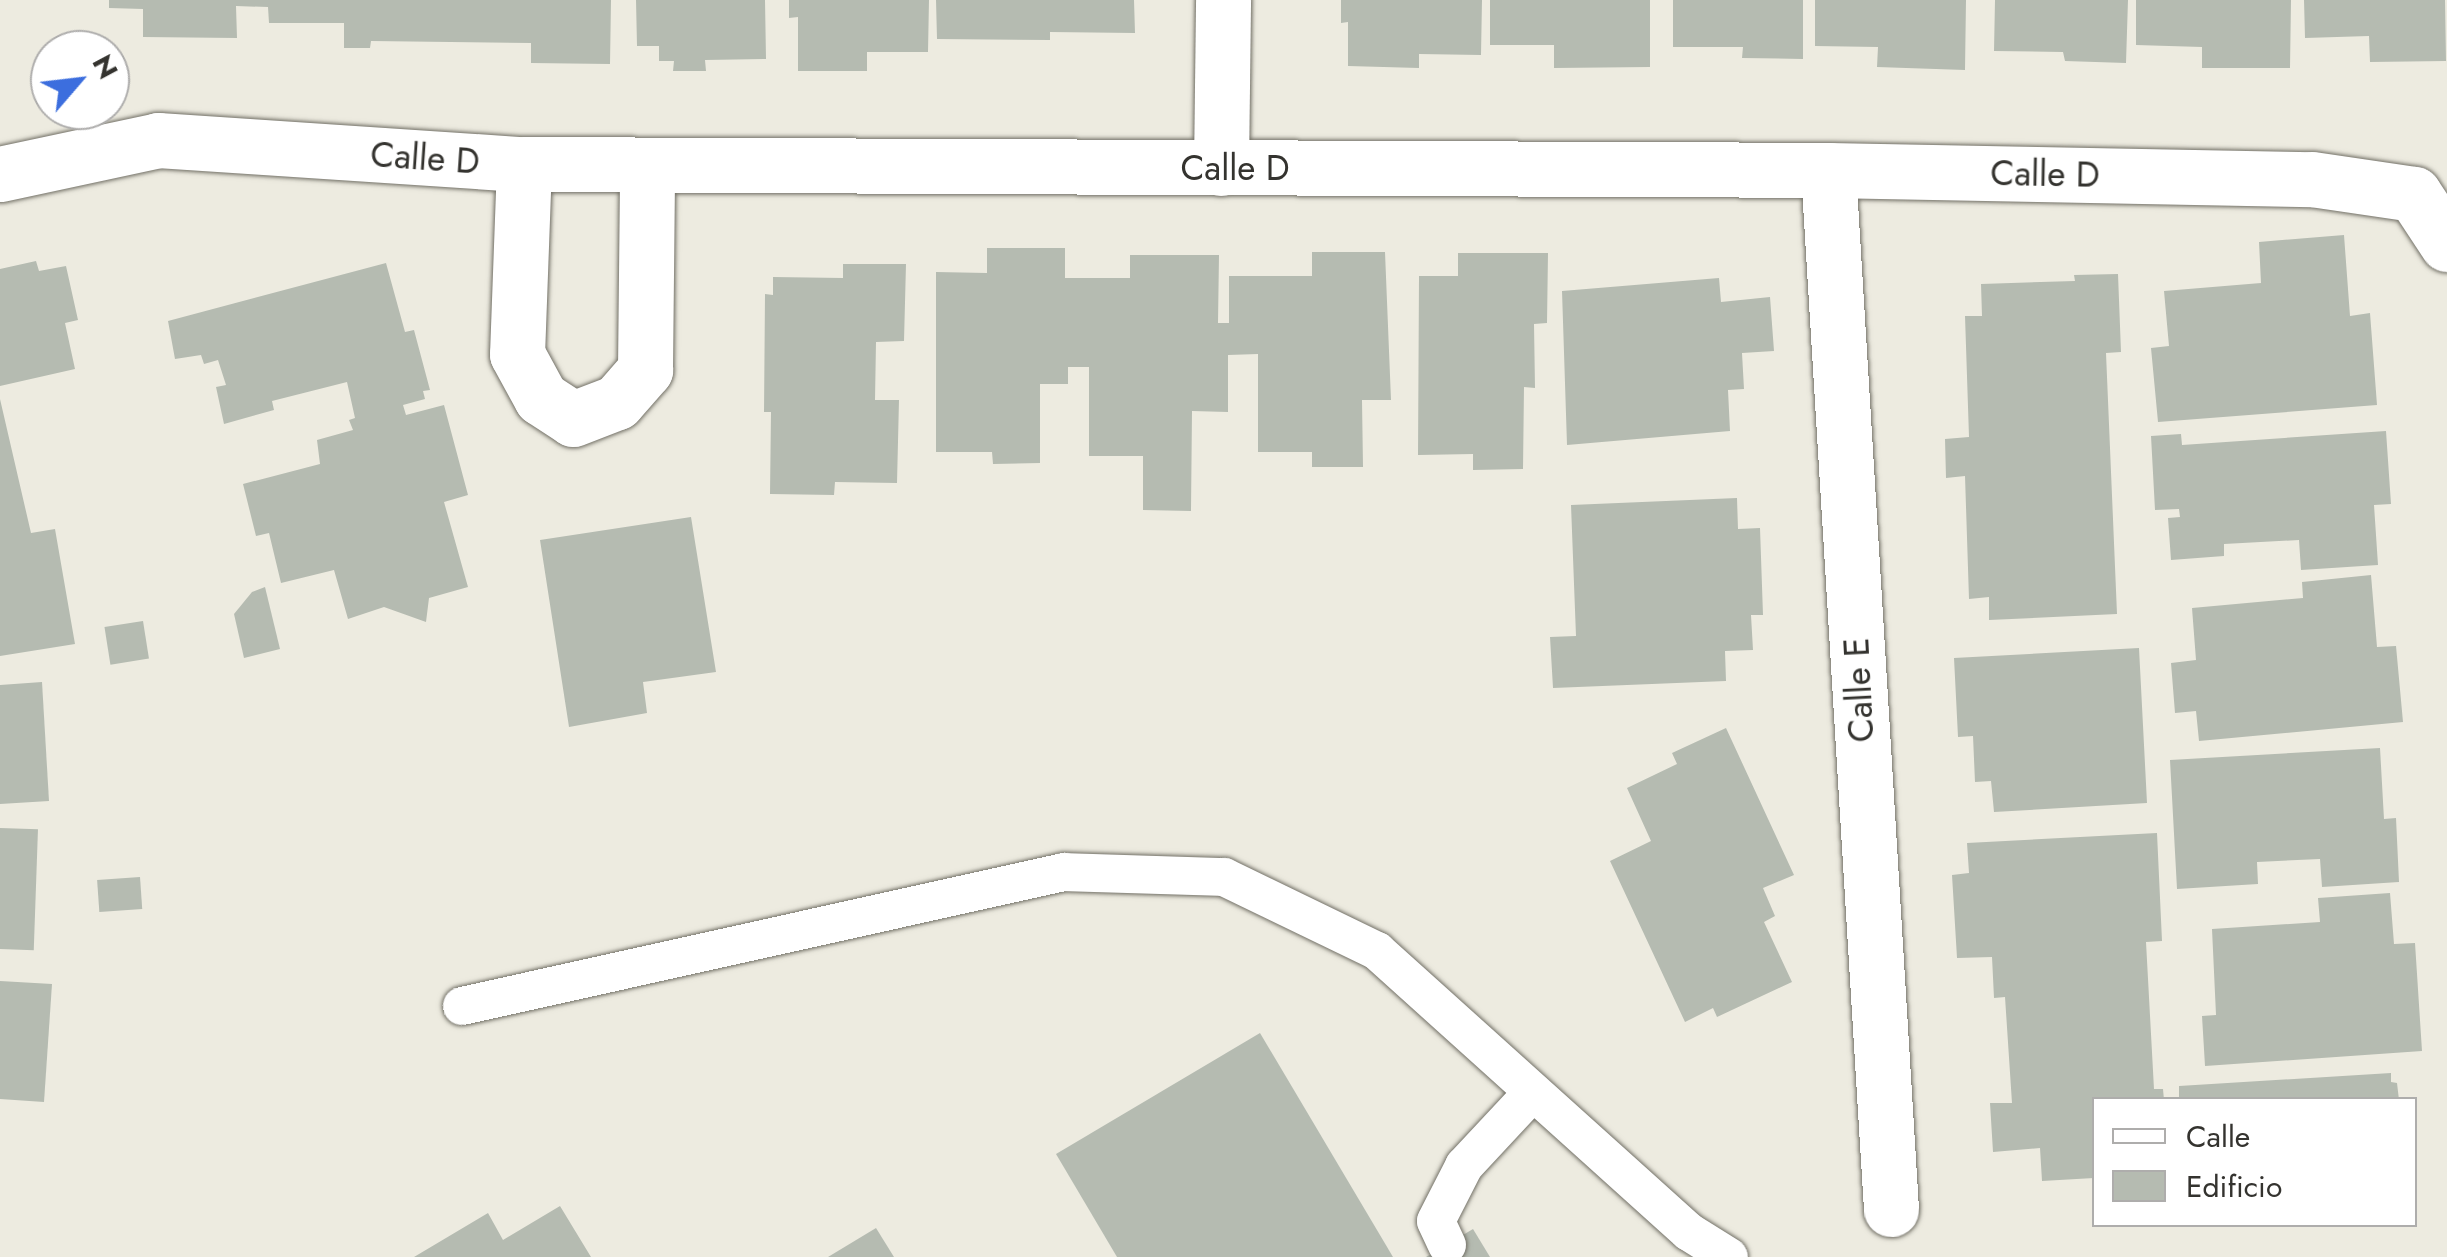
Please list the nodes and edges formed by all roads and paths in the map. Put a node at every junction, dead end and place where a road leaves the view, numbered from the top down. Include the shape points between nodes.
1 (1223, 0) edge
2 (524, 164) junction
3 (646, 165) junction
4 (1220, 168) junction
5 (1828, 170) junction
6 (0, 174) edge
7 (2447, 244) edge
8 (462, 1006) dead end
9 (1533, 1092) junction
10 (1891, 1209) dead end
11 (1447, 1245) dead end
12 (1714, 1253) edge

1 - 4 street
2 - 3 street, Calle D
2 - 3 street via 517,354 541,398 572,418 617,402 645,370
2 - 6 street, Calle D via 158,140
3 - 4 street, Calle D
4 - 5 street, Calle D
5 - 7 street, Calle D via 2312,178 2414,194
5 - 10 street, Calle E
8 - 9 lane via 1064,872 1224,876 1377,951
9 - 11 lane via 1464,1166 1436,1220
9 - 12 lane

